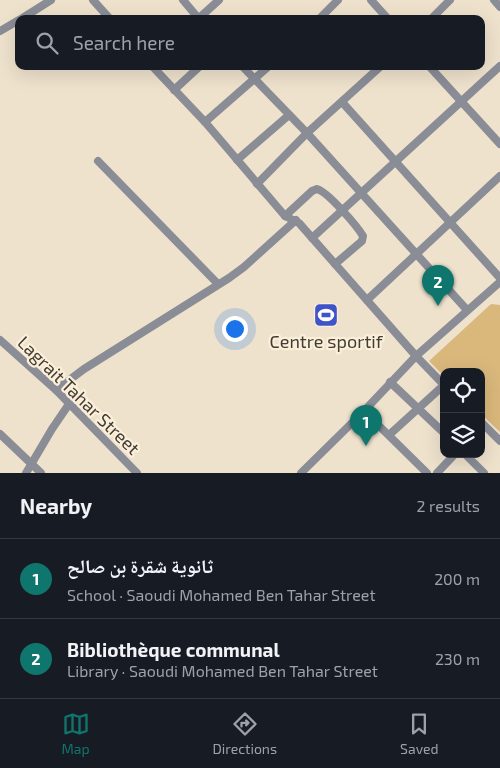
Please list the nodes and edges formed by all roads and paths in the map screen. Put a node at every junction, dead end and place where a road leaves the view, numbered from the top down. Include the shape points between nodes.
1 (51, 0) edge
2 (183, 0) edge
3 (219, 0) edge
4 (338, 0) edge
5 (371, 0) edge
6 (450, 0) edge
7 (494, 0) edge
8 (98, 2) edge
9 (500, 7) edge
10 (27, 15) edge
11 (107, 15) edge
12 (196, 15) edge
13 (202, 15) edge
14 (323, 15) edge
15 (384, 15) edge
16 (435, 15) edge
17 (15, 22) edge
18 (0, 31) edge
19 (500, 66) edge
20 (156, 70) edge
21 (196, 70) edge
22 (246, 70) edge
23 (265, 70) edge
24 (377, 70) edge
25 (432, 70) edge
26 (255, 80) junction
27 (174, 90) junction
28 (342, 102) junction
29 (460, 102) junction
30 (289, 115) junction
31 (205, 122) junction
32 (307, 133) junction
33 (500, 144) edge
34 (237, 160) junction
35 (98, 161) dead end
36 (396, 161) junction
37 (500, 176) edge
38 (257, 184) junction
39 (362, 194) junction
40 (342, 210) junction
41 (285, 216) junction
42 (296, 220) junction
43 (451, 222) junction
44 (312, 238) junction
45 (417, 256) junction
46 (335, 264) junction
47 (500, 282) edge
48 (218, 284) junction
49 (368, 300) junction
50 (467, 310) junction
51 (0, 340) edge
52 (416, 356) junction
53 (440, 381) edge
54 (390, 382) junction
55 (440, 389) edge
56 (56, 390) junction
57 (69, 404) junction
58 (418, 408) junction
59 (364, 411) junction
60 (485, 428) edge
61 (440, 429) edge
62 (0, 434) edge
63 (389, 436) junction
64 (500, 441) edge
65 (451, 458) edge
66 (469, 458) edge
67 (32, 464) junction
68 (26, 473) edge
69 (41, 473) edge
70 (137, 473) edge
71 (300, 473) edge
72 (427, 473) edge
73 (437, 473) edge
74 (484, 473) edge

1 - 10 street
2 - 12 street
3 - 13 street
4 - 14 street
5 - 15 street
6 - 16 street
7 - 9 street
8 - 11 street
17 - 18 street
19 - 29 street
20 - 27 street
21 - 27 street
22 - 26 street
23 - 26 street
24 - 28 street
25 - 29 street
26 - 30 street
26 - 31 street
27 - 31 street
28 - 32 street
28 - 36 street
29 - 33 street
29 - 36 street
30 - 32 street
30 - 34 street
31 - 34 street
32 - 38 street
32 - 39 street
34 - 38 street
35 - 48 street
36 - 39 street
36 - 43 street
37 - 43 street
38 - 41 street
39 - 40 street
39 - 45 street
40 - 41 street via 317,189
40 - 44 street
40 - 46 street via 363,239
41 - 42 street
42 - 44 street
42 - 48 street via 244,267
43 - 45 street
43 - 47 street
44 - 46 street
45 - 49 street
45 - 50 street
46 - 49 street
47 - 50 street
48 - 56 street
49 - 52 street
50 - 52 street
51 - 56 street, Lagrait Tahar Street
52 - 53 street
52 - 54 street
54 - 58 street
54 - 59 street
55 - 58 street
56 - 57 street, Lagrait Tahar Street
57 - 67 street
57 - 70 street, Lagrait Tahar Street
58 - 61 street
58 - 63 street
59 - 63 street
59 - 71 street
60 - 64 street
62 - 67 street
63 - 72 street
65 - 73 street
66 - 74 street
67 - 68 street
67 - 69 street

